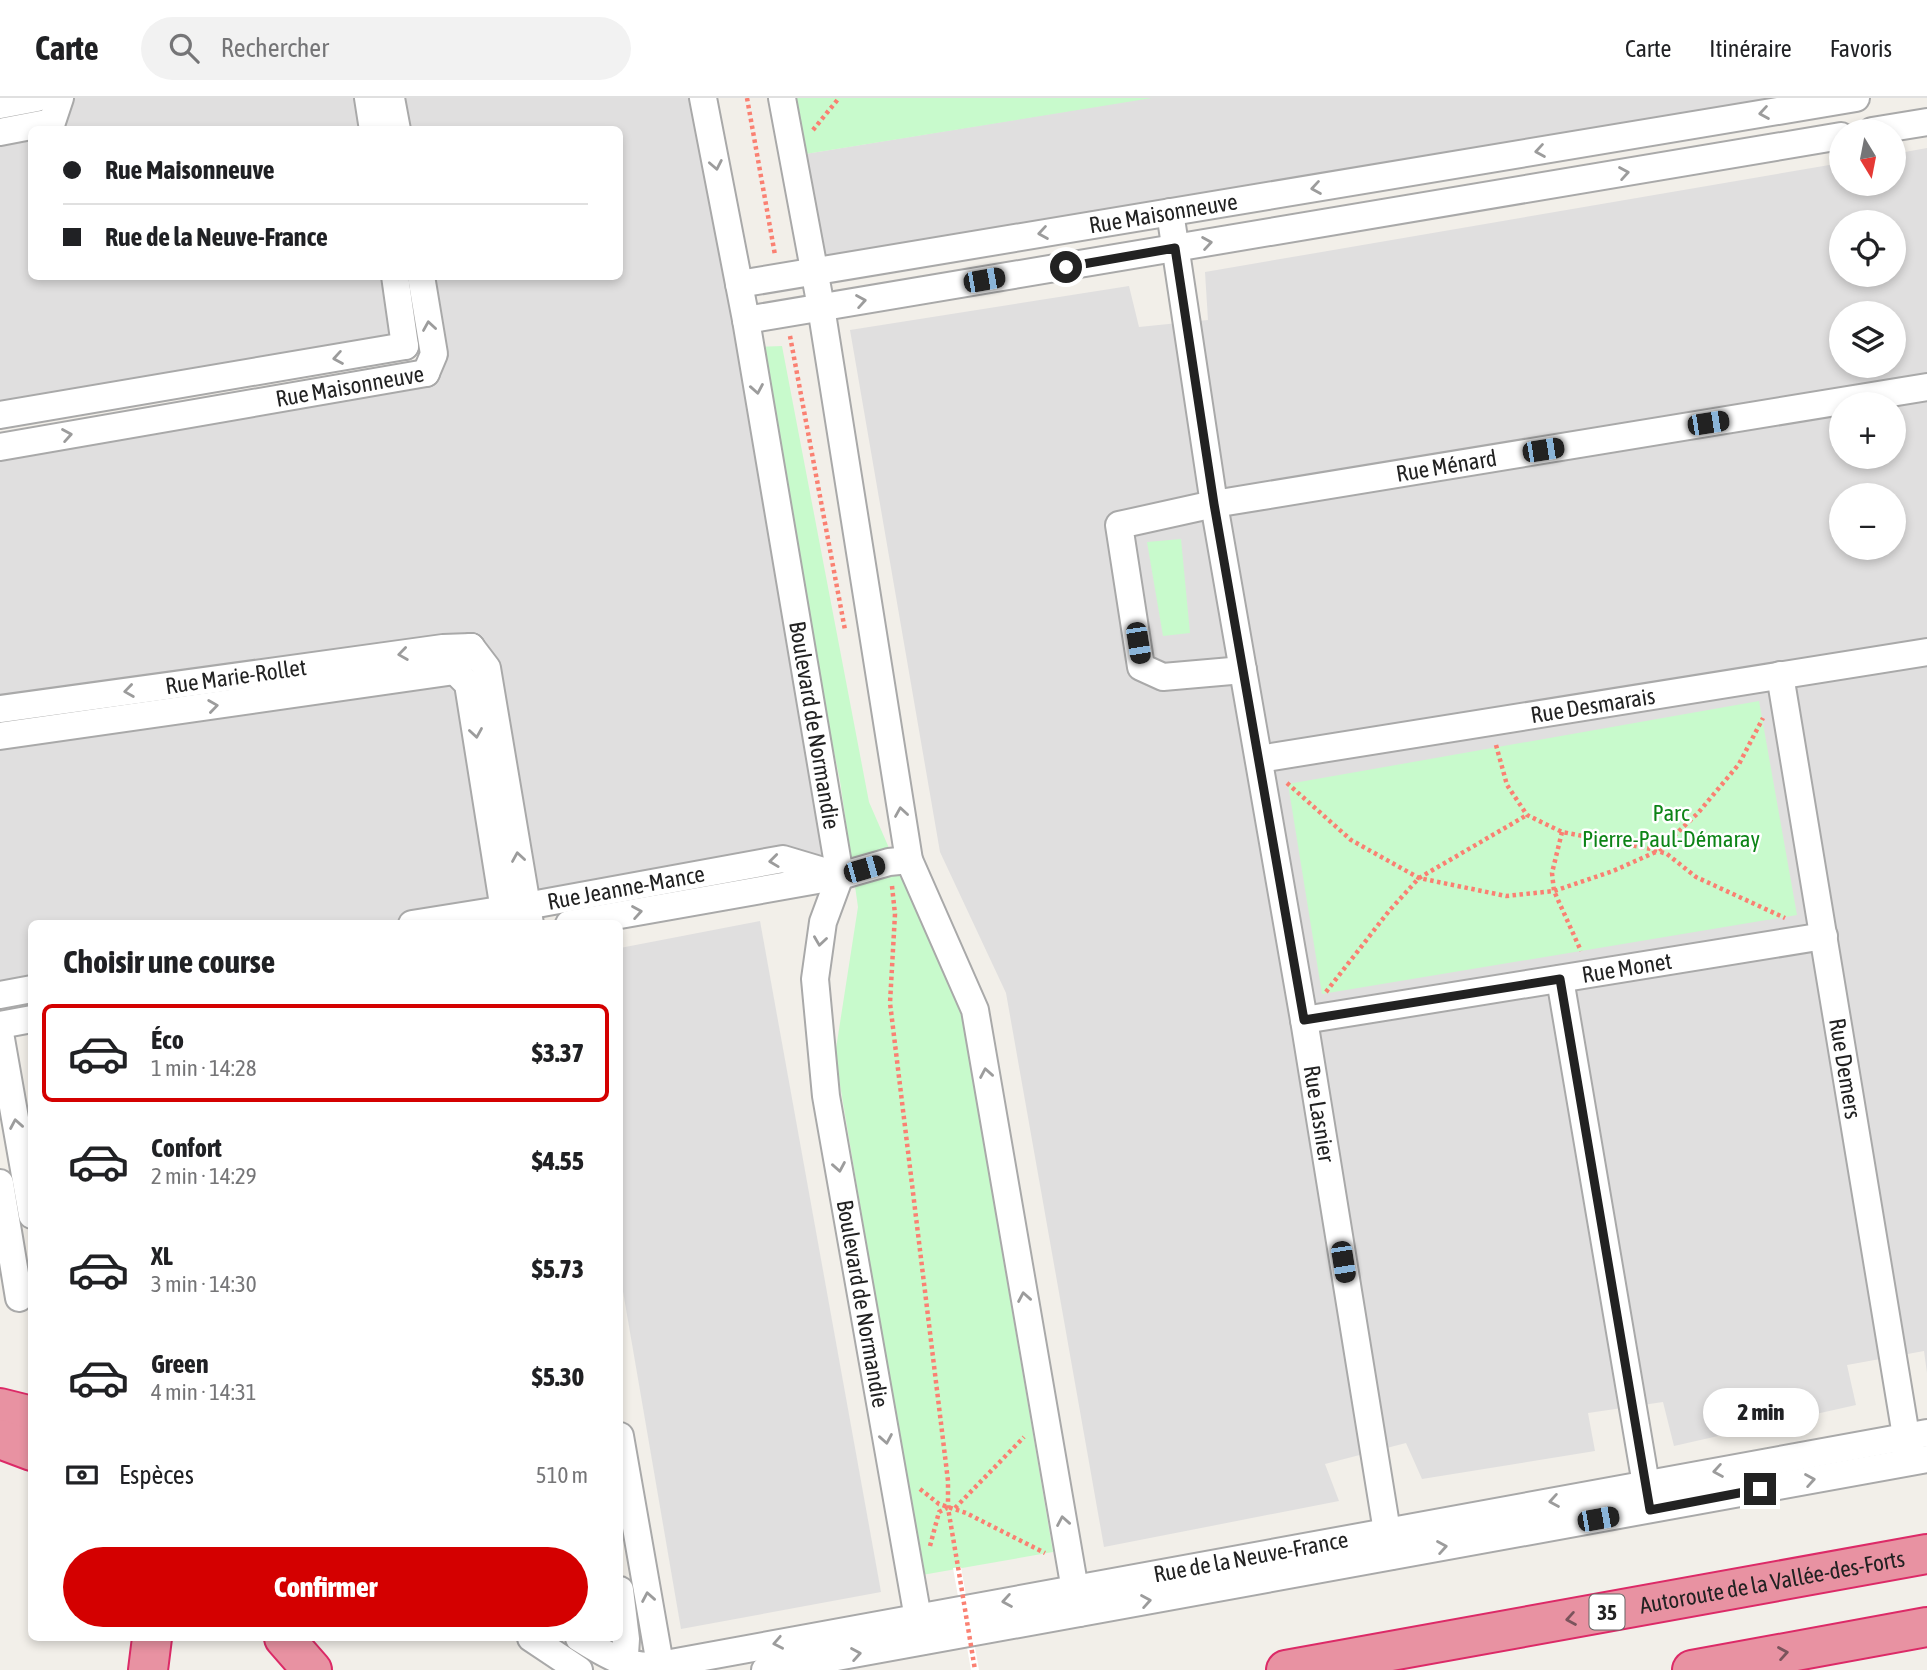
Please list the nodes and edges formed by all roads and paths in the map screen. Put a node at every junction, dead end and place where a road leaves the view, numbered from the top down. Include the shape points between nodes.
1 (37, 98) edge
2 (368, 98) edge
3 (391, 98) edge
4 (703, 98) edge
5 (747, 98) edge
6 (782, 98) edge
7 (839, 98) edge
8 (1856, 98) edge
9 (0, 105) edge
10 (56, 110) edge
11 (1927, 122) edge
12 (1705, 123) junction
13 (1906, 125) edge
14 (372, 126) edge
15 (396, 126) edge
16 (0, 132) edge
17 (1829, 138) edge
18 (793, 156) junction
19 (1712, 158) junction
20 (1424, 170) junction
21 (1431, 205) junction
22 (1170, 212) junction
23 (1175, 248) junction
24 (815, 271) junction
25 (779, 277) junction
26 (397, 280) edge
27 (422, 280) edge
28 (738, 284) junction
29 (821, 307) junction
30 (786, 314) junction
31 (746, 320) junction
32 (405, 346) junction
33 (426, 373) junction
34 (1927, 387) edge
35 (0, 415) edge
36 (0, 447) edge
37 (1214, 504) junction
38 (848, 643) dead end
39 (471, 647) junction
40 (1927, 652) edge
41 (1243, 670) junction
42 (455, 671) junction
43 (1781, 679) junction
44 (0, 709) edge
45 (1489, 722) junction
46 (0, 736) edge
47 (1259, 759) junction
48 (1527, 815) junction
49 (1562, 832) junction
50 (1658, 851) junction
51 (899, 861) junction
52 (840, 876) junction
53 (1419, 878) junction
54 (1554, 891) junction
55 (516, 916) edge
56 (464, 920) edge
57 (592, 920) edge
58 (1824, 936) junction
59 (1591, 974) junction
60 (1560, 979) junction
61 (28, 990) edge
62 (0, 995) edge
63 (28, 1020) edge
64 (1304, 1020) junction
65 (0, 1025) edge
66 (0, 1033) edge
67 (0, 1183) edge
68 (28, 1192) edge
69 (16, 1286) edge
70 (0, 1408) edge
71 (28, 1415) edge
72 (1027, 1434) dead end
73 (0, 1439) edge
74 (1918, 1447) edge
75 (28, 1450) edge
76 (623, 1453) edge
77 (918, 1487) dead end
78 (1648, 1497) junction
79 (955, 1508) junction
80 (948, 1510) junction
81 (1389, 1544) junction
82 (1927, 1553) edge
83 (1049, 1555) dead end
84 (928, 1558) dead end
85 (1076, 1601) junction
86 (623, 1614) edge
87 (1927, 1627) edge
88 (919, 1629) junction
89 (152, 1641) edge
90 (287, 1641) edge
91 (536, 1641) edge
92 (584, 1641) edge
93 (624, 1667) edge
94 (660, 1667) edge
95 (148, 1670) edge
96 (312, 1670) edge
97 (579, 1670) edge
98 (765, 1670) edge
99 (975, 1670) edge
100 (1286, 1670) edge
101 (1692, 1670) edge

1 - 9 street
2 - 14 street
3 - 15 street
4 -> 28 street, Boulevard de Normandie
5 - 25 path
6 - 18 street
7 - 18 path
8 -> 12 street, Rue Maisonneuve
10 - 16 street
11 - 13 street
12 - 19 street
12 -> 20 street, Rue Maisonneuve
17 - 19 street, Rue Maisonneuve
18 - 24 street
21 -> 19 street, Rue Maisonneuve
20 - 21 street
20 -> 22 street, Rue Maisonneuve
23 -> 21 street, Rue Maisonneuve
22 - 23 street, Rue Lasnier
22 -> 24 street, Rue Maisonneuve
29 -> 23 street, Rue Maisonneuve
23 - 37 street, Rue Lasnier
24 - 25 street, Rue Maisonneuve
24 - 29 street
25 - 28 street, Rue Maisonneuve
26 - 32 street
33 -> 27 street via 434,354
28 - 31 street, Boulevard de Normandie
29 - 30 street, Rue Maisonneuve
51 -> 29 street
30 - 31 street, Rue Maisonneuve
30 - 38 path
31 -> 52 street, Boulevard de Normandie
32 - 33 street, Rue Maisonneuve
32 -> 35 street, Rue Maisonneuve
36 -> 33 street, Rue Maisonneuve
34 - 37 street, Rue Ménard
37 - 41 street, Rue Lasnier
37 - 41 street via 1119,525 1141,667 1163,677
39 - 42 street
39 -> 44 street, Rue Marie-Rollet
55 -> 39 street via 487,668
40 - 43 street, Rue Desmarais
41 - 47 street, Rue Lasnier
46 -> 42 street, Rue Marie-Rollet
42 -> 55 street via 468,684
43 - 45 street, Rue Desmarais
43 - 50 path via 1739,764
43 - 58 street, Rue Demers
45 - 47 street, Rue Desmarais
45 - 48 path via 1507,785
47 - 53 path via 1351,840
47 - 64 street, Rue Lasnier
48 - 49 path
48 - 53 path
49 - 50 path
49 - 54 path via 1552,873
50 - 54 path
50 - 58 path via 1696,877
51 - 52 street, Rue Jeanne-Mance
51 - 80 path via 890,1003
85 -> 51 street via 975,1010
52 -> 55 street, Rue Jeanne-Mance via 783,859
57 -> 52 street, Rue Jeanne-Mance
52 -> 88 street, Boulevard de Normandie via 823,922 815,979 826,1096
53 - 54 path via 1506,896
53 - 64 path
54 - 59 path
55 - 56 street, Rue Jeanne-Mance
58 - 59 street, Rue Monet
58 - 74 street, Rue Demers
59 - 60 street, Rue Monet
60 - 64 street, Rue Monet
60 - 78 street
61 - 62 street
63 - 65 street
64 - 81 street, Rue Lasnier
68 -> 66 street
67 - 69 street
70 - 71 highway
72 - 79 path
73 - 75 highway
74 - 78 street, Rue de la Neuve-France
94 -> 76 street
77 - 80 path
78 - 81 street, Rue de la Neuve-France
79 - 80 path
79 - 83 path
80 - 84 path via 939,1512
80 - 99 path, bridge
81 - 85 street, Rue de la Neuve-France
82 -> 100 highway, Autoroute de la Vallée-des-Forts / 35
85 - 88 street, Rue de la Neuve-France
86 - 93 street
101 -> 87 highway
88 -> 94 street, Rue de la Neuve-France
98 -> 88 street, Rue de la Neuve-France
89 - 95 highway
90 - 96 highway
91 - 97 street
92 - 93 street, Rue de la Neuve-France
93 - 94 street, Rue de la Neuve-France

